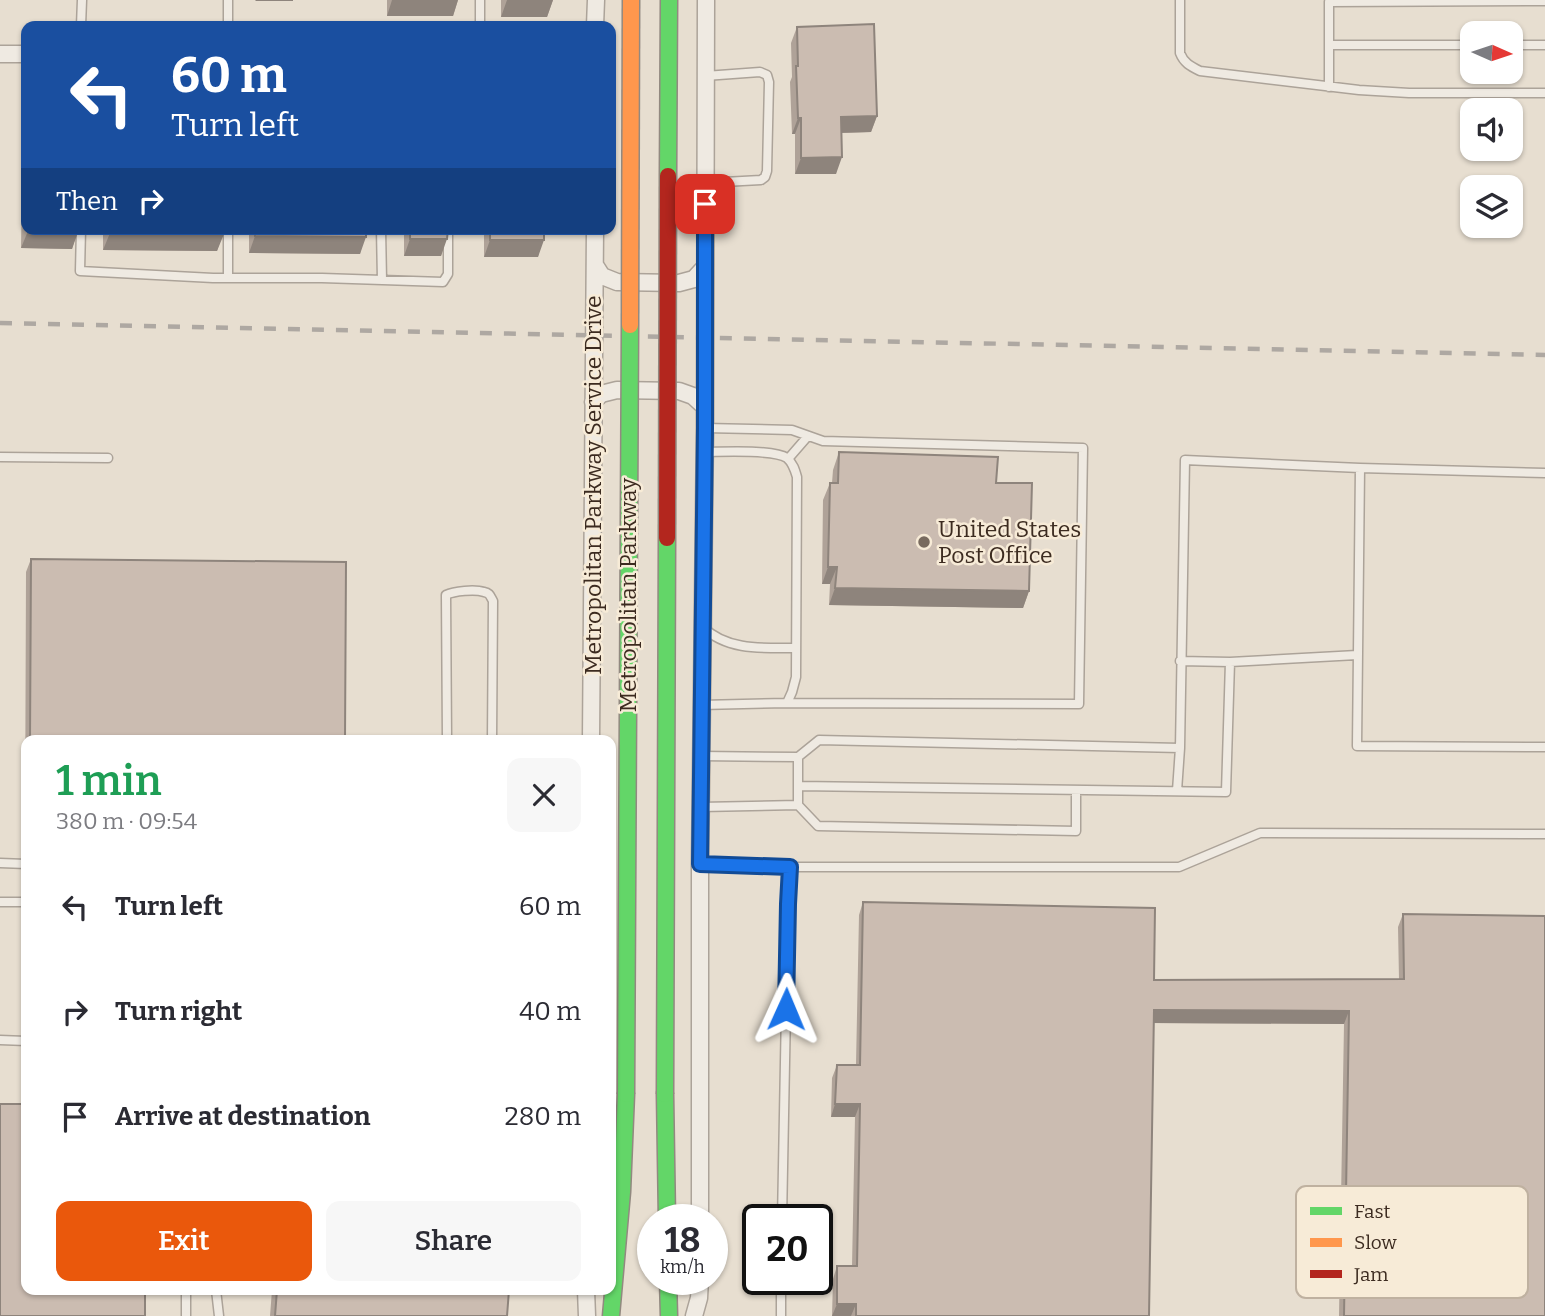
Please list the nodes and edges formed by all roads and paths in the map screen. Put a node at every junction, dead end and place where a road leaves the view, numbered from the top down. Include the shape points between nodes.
1 (82, 0) edge
2 (228, 0) edge
3 (480, 0) edge
4 (596, 0) edge
5 (631, 0) edge
6 (669, 0) edge
7 (706, 0) edge
8 (1180, 0) edge
9 (1545, 1) edge
10 (81, 21) edge
11 (228, 21) edge
12 (480, 21) edge
13 (596, 21) edge
14 (1329, 45) junction
15 (1460, 45) edge
16 (1523, 45) edge
17 (1545, 45) edge
18 (0, 54) edge
19 (21, 54) edge
20 (705, 76) junction
21 (1329, 87) junction
22 (1545, 93) edge
23 (705, 183) junction
24 (81, 235) edge
25 (228, 235) edge
26 (381, 235) edge
27 (448, 235) edge
28 (595, 235) edge
29 (594, 265) junction
30 (705, 267) junction
31 (228, 278) junction
32 (382, 280) junction
33 (593, 402) junction
34 (705, 407) junction
35 (705, 428) junction
36 (808, 436) junction
37 (705, 452) junction
38 (0, 457) edge
39 (108, 458) dead end
40 (788, 459) junction
41 (1360, 468) junction
42 (1545, 473) edge
43 (702, 626) junction
44 (796, 648) junction
45 (1357, 655) junction
46 (1180, 661) junction
47 (1230, 662) junction
48 (786, 703) junction
49 (701, 705) junction
50 (447, 735) edge
51 (492, 735) edge
52 (591, 735) edge
53 (1545, 747) edge
54 (1180, 748) junction
55 (701, 756) junction
56 (797, 757) junction
57 (798, 786) junction
58 (1076, 790) junction
59 (1178, 791) junction
60 (798, 805) junction
61 (701, 807) junction
62 (1545, 834) edge
63 (0, 863) edge
64 (21, 864) edge
65 (700, 864) junction
66 (790, 867) junction
67 (0, 902) edge
68 (21, 902) edge
69 (0, 1040) edge
70 (21, 1041) edge
71 (667, 1204) edge
72 (699, 1204) edge
73 (782, 1204) edge
74 (616, 1260) edge
75 (186, 1295) edge
76 (217, 1295) edge
77 (586, 1295) edge
78 (613, 1295) edge
79 (668, 1295) edge
80 (698, 1295) edge
81 (781, 1295) edge
82 (186, 1316) edge
83 (219, 1316) edge
84 (587, 1316) edge
85 (611, 1316) edge
86 (669, 1316) edge
87 (694, 1316) edge
88 (780, 1316) edge

1 - 10 lane
2 - 11 lane
3 - 12 lane
4 - 13 street
5 - 74 main road, Metropolitan Parkway, bridge via 626,1094
6 - 71 main road, Metropolitan Parkway, bridge
7 - 20 street
8 - 21 lane via 1180,52 1189,66 1218,75
9 - 14 lane via 1329,2
14 - 15 lane
14 - 21 lane
16 - 17 lane
18 - 19 street
20 - 23 street
20 - 23 lane via 760,72 769,82 765,177
21 - 22 lane via 1409,93
23 - 30 street
24 - 31 lane via 80,271
25 - 31 lane
26 - 32 lane
27 - 32 lane via 448,274 443,282
28 - 29 street, Metropolitan Parkway Service Drive
29 - 30 street via 617,282 679,283 694,279
29 - 33 street, Metropolitan Parkway Service Drive
30 - 34 street
31 - 32 lane
33 - 34 street via 601,394 617,390 679,391
33 - 52 street, Metropolitan Parkway Service Drive
34 - 35 street
35 - 36 lane via 792,430
35 - 37 street
36 - 40 lane
36 - 48 lane via 823,441 1083,448 1079,704
37 - 40 lane via 777,454
37 - 43 street
38 - 39 lane
40 - 44 lane via 797,477
41 - 42 lane
41 - 45 lane
41 - 46 lane via 1185,460
43 - 44 lane via 726,643
43 - 49 street
44 - 48 lane via 796,677
45 - 47 lane
45 - 53 lane via 1357,746
46 - 47 lane
46 - 54 lane
47 - 59 lane via 1226,792
48 - 49 lane
49 - 55 street
50 - 51 lane via 446,595 483,591 493,601
54 - 56 lane via 819,740
54 - 59 lane
55 - 56 lane
55 - 61 street
56 - 57 lane
57 - 58 lane
57 - 60 lane
58 - 59 lane
58 - 60 lane via 1076,831 818,827
60 - 61 lane
61 - 65 street
62 - 66 lane via 1260,833 1179,867
63 - 64 lane
65 - 66 lane
65 - 72 street
66 - 73 lane
67 - 68 lane
69 - 70 lane
75 - 82 lane
76 - 83 lane
77 - 84 street
78 - 85 main road, Metropolitan Parkway, bridge
79 - 86 main road
80 - 87 street
81 - 88 lane

